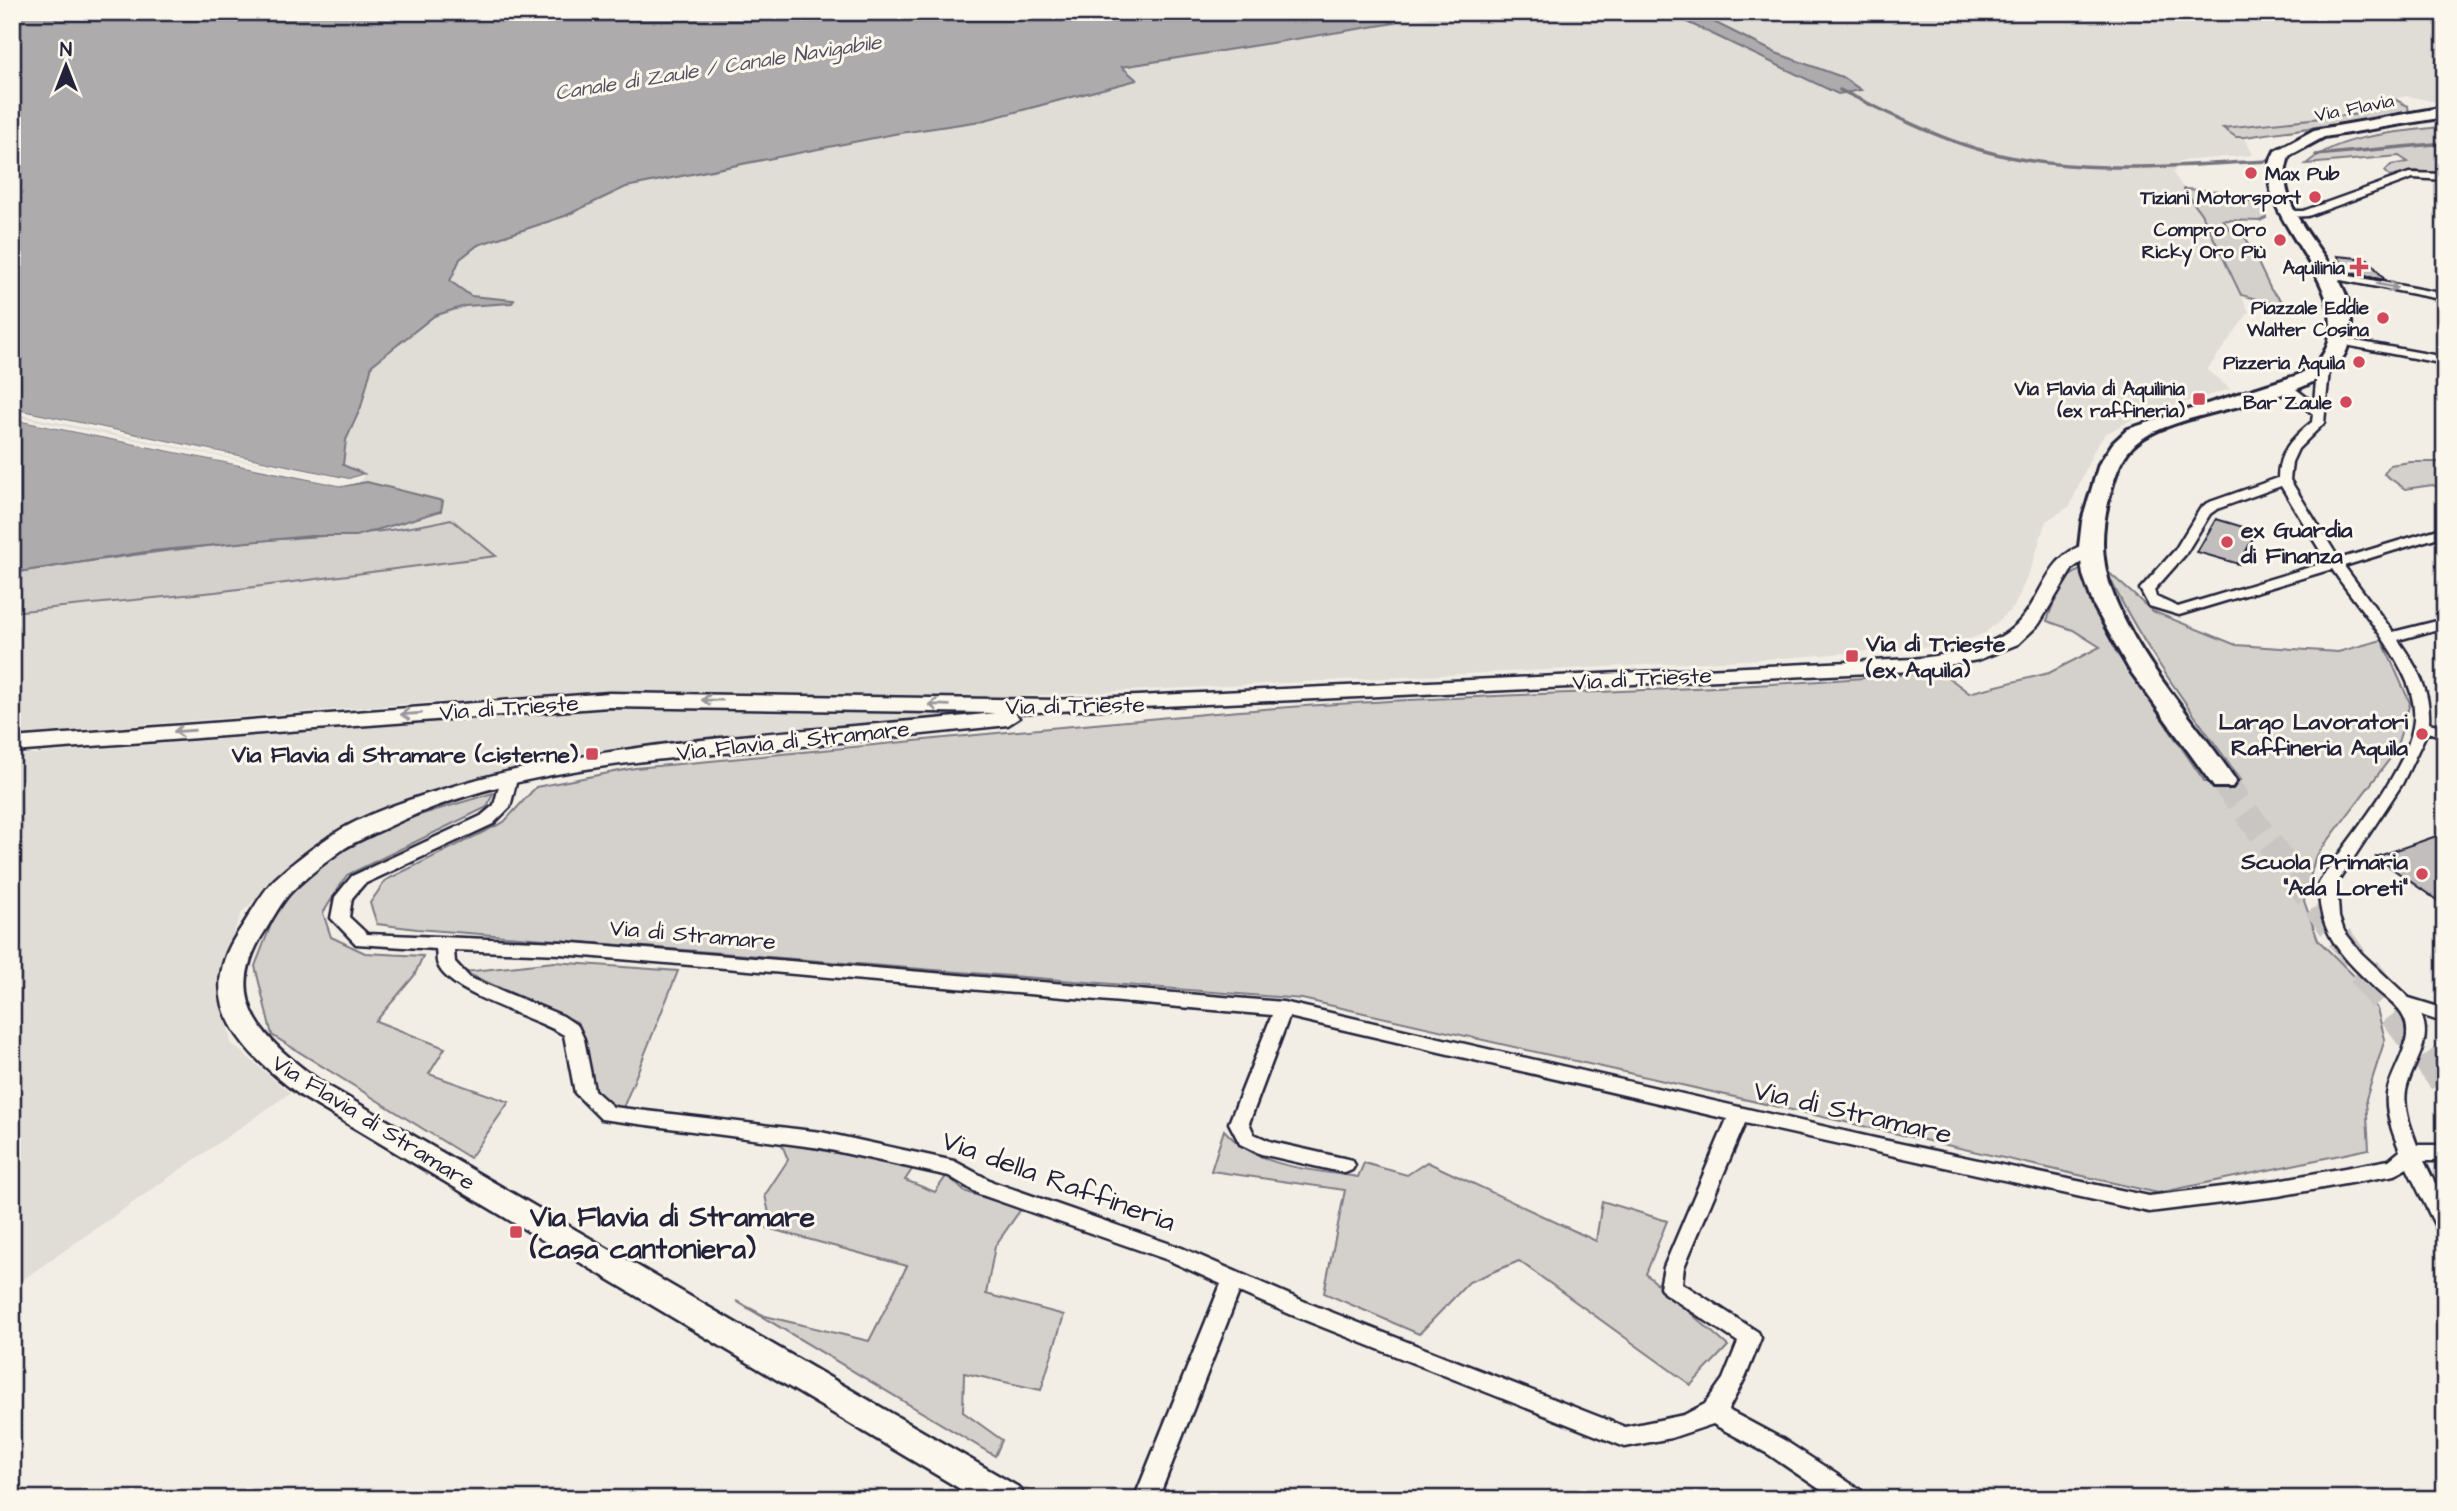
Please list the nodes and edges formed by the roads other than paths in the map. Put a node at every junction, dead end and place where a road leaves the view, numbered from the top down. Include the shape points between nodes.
1 (2445, 112) edge
2 (2445, 122) edge
3 (2445, 177) edge
4 (2279, 190) junction
5 (2290, 214) junction
6 (2329, 275) junction
7 (2445, 297) edge
8 (2339, 341) junction
9 (2445, 361) edge
10 (2323, 370) junction
11 (2284, 386) junction
12 (2319, 413) junction
13 (2284, 480) junction
14 (2445, 531) edge
15 (2090, 549) junction
16 (2336, 564) junction
17 (2445, 622) edge
18 (2391, 638) junction
19 (1130, 705) junction
20 (2422, 726) junction
21 (2445, 732) edge
22 (12, 745) edge
23 (509, 779) junction
24 (2223, 781) tunnel mouth
25 (445, 945) junction
26 (2403, 1003) junction
27 (1283, 1009) junction
28 (2445, 1016) edge
29 (1739, 1114) junction
30 (2411, 1153) junction
31 (2445, 1153) edge
32 (1345, 1165) dead end
33 (2445, 1225) edge
34 (1233, 1281) junction
35 (1712, 1412) junction
36 (1008, 1499) edge
37 (1146, 1499) edge
38 (1854, 1499) edge

1 - 4 main road, Via Flavia via 2320,133 2300,141 2278,158
2 - 4 main road, Via Flavia via 2338,140 2302,156
3 - 5 street via 2412,175 2304,214
4 - 5 main road
5 - 6 main road
6 -> 7 street
6 - 8 main road via 2339,300
8 - 9 street
8 - 10 main road
10 - 11 main road
10 - 12 street
11 - 12 street
11 - 15 main road via 2129,436 2104,475
12 - 13 street via 2318,423 2287,453
13 - 16 street
13 - 16 street via 2222,500 2205,512 2147,595 2153,603 2179,611
14 - 16 street
15 - 19 street, Via di Trieste via 2062,565 2022,631 1961,658 1889,666
15 - 24 main road via 2104,598 2122,635
16 - 18 street
17 - 18 street
18 - 20 street via 2418,688
19 -> 22 street, Via di Trieste via 634,699
19 - 23 street, Via Flavia di Stramare via 637,755
20 - 21 street
20 - 26 street via 2413,753 2328,883 2325,902 2329,921 2348,952
23 - 25 street, Via di Stramare via 502,807 487,820 358,880 344,897 340,918 362,940
23 - 36 street, Via Flavia di Stramare via 376,821 305,865 272,897 253,922 234,978 234,1007 248,1038 273,1062 335,1103
25 - 27 street, Via di Stramare via 575,949
25 - 34 street, Via della Raffineria via 446,964 464,984 571,1031 585,1093 608,1114 821,1140 954,1170 986,1188 1125,1235
26 - 28 street
26 - 30 street via 2414,1022 2413,1046 2396,1099
27 - 29 street, Via di Stramare
27 - 32 street via 1239,1123 1247,1139 1268,1149
29 - 30 street, Via di Stramare via 2149,1204 2395,1167
29 - 35 street via 1674,1267 1671,1287 1749,1338 1725,1394
30 - 31 street
30 - 33 street
34 - 35 street, Via della Raffineria via 1625,1437 1671,1429
34 - 37 street
35 - 38 street via 1776,1447

